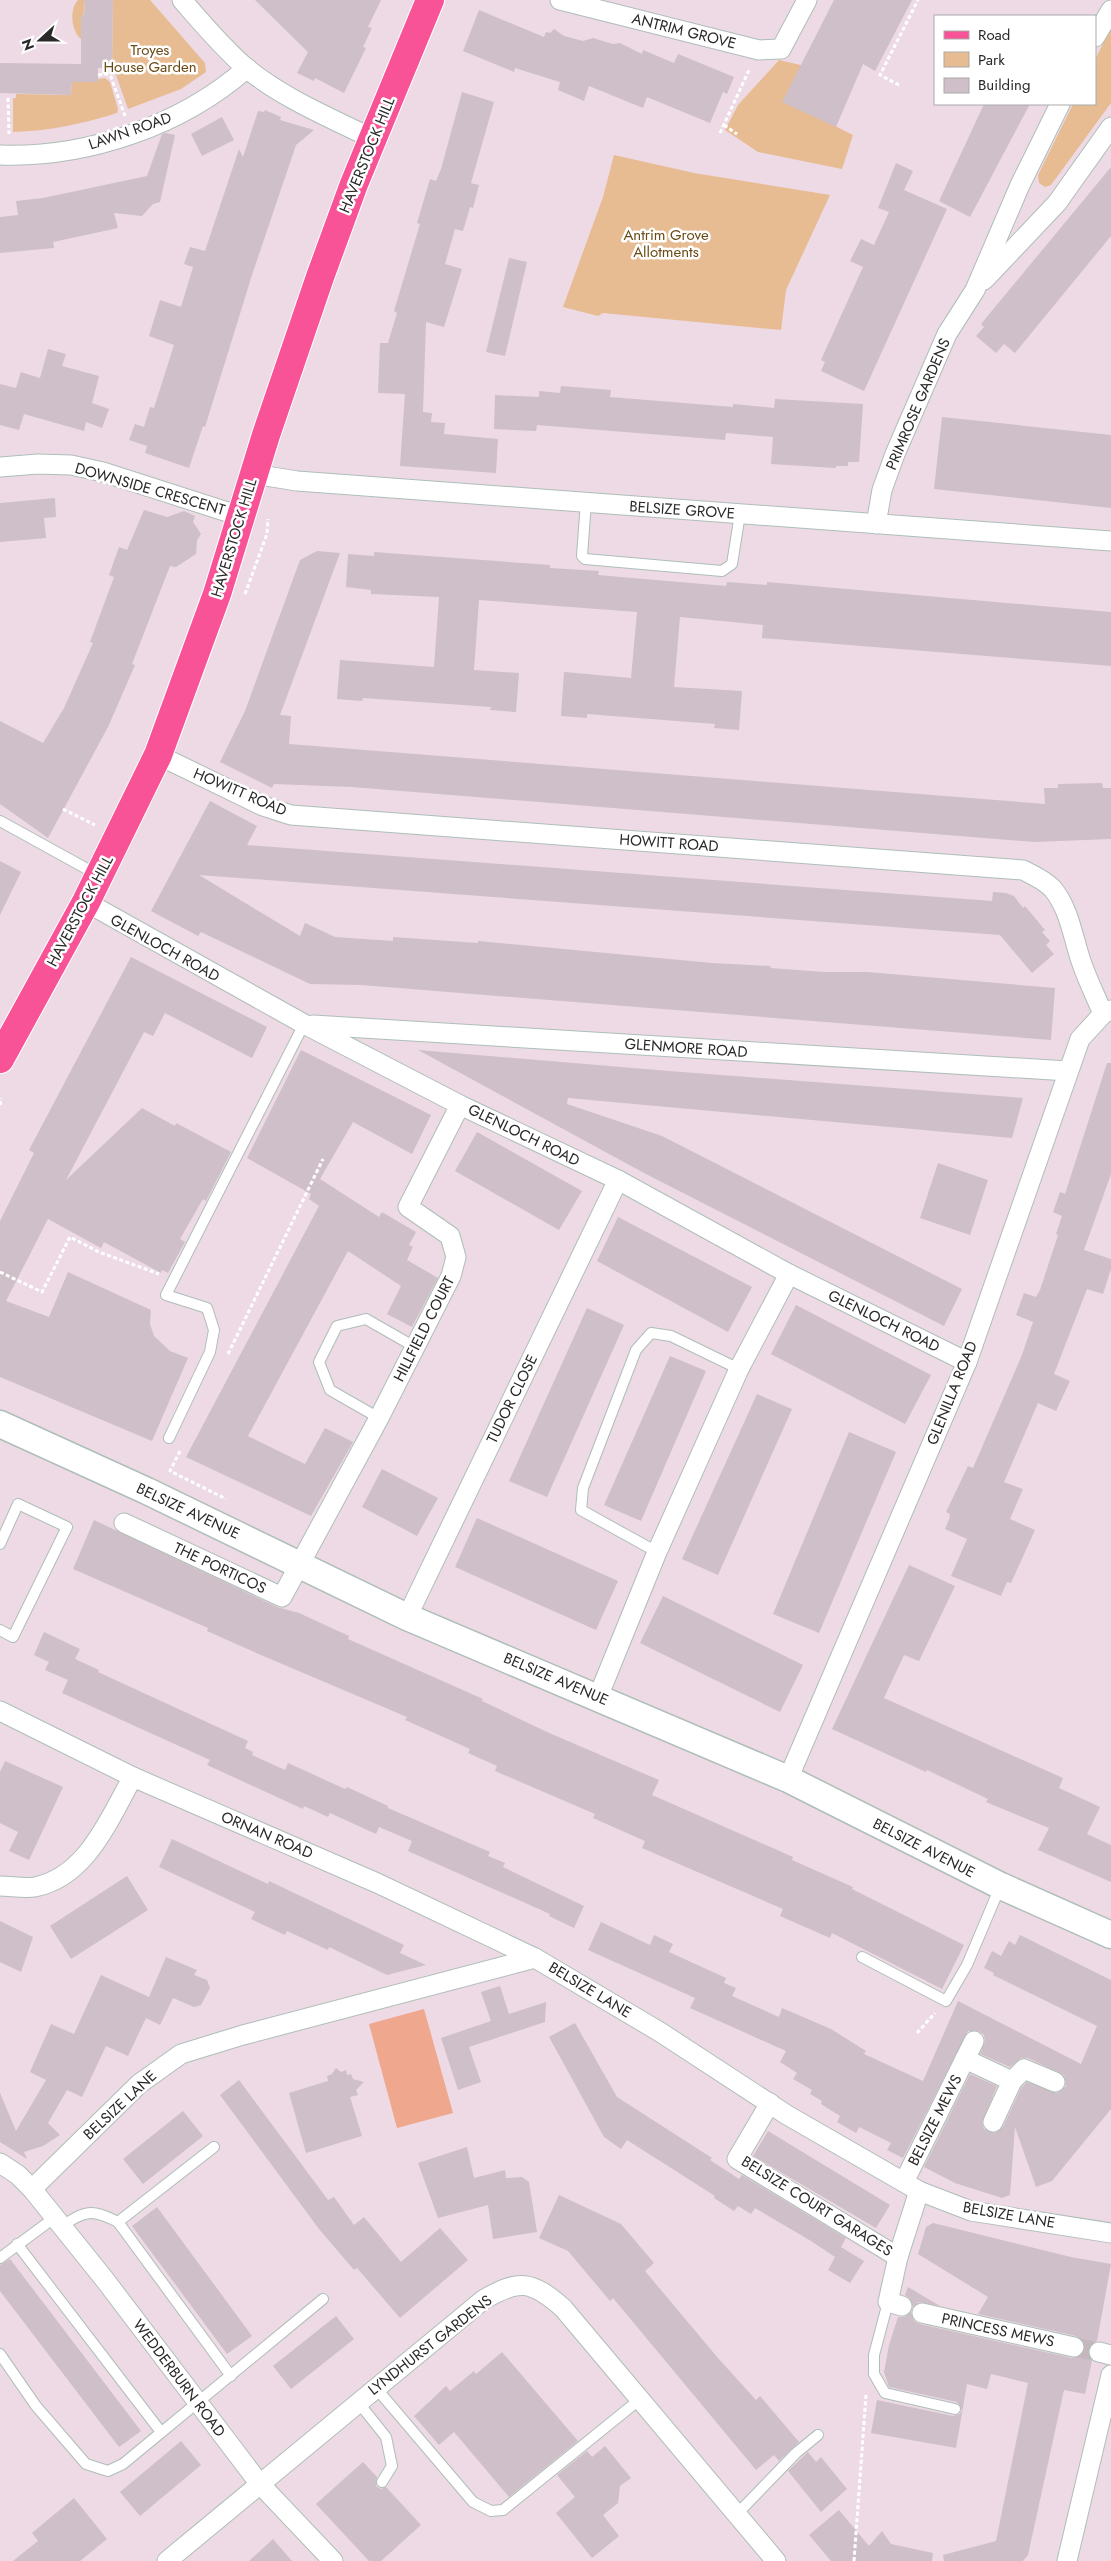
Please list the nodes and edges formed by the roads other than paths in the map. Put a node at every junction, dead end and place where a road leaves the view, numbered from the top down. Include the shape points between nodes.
1 (182, 0) edge
2 (430, 0) edge
3 (560, 0) edge
4 (807, 0) edge
5 (1111, 10) edge
6 (1096, 35) edge
7 (247, 68) junction
8 (1060, 105) edge
9 (1111, 127) edge
10 (373, 139) junction
11 (4, 155) edge
12 (974, 290) junction
13 (0, 467) edge
14 (254, 474) junction
15 (586, 502) junction
16 (740, 514) junction
17 (240, 516) junction
18 (876, 524) junction
19 (1111, 541) edge
20 (158, 755) junction
21 (0, 821) edge
22 (99, 876) junction
23 (86, 902) junction
24 (1107, 1012) edge
25 (304, 1024) junction
26 (0, 1059) edge
27 (1068, 1071) junction
28 (460, 1105) junction
29 (618, 1180) junction
30 (789, 1274) junction
31 (415, 1347) junction
32 (967, 1362) junction
33 (739, 1369) junction
34 (379, 1418) junction
35 (0, 1424) edge
36 (169, 1438) dead end
37 (124, 1523) dead end
38 (4, 1528) edge
39 (0, 1544) edge
40 (657, 1552) junction
41 (300, 1564) junction
42 (407, 1617) junction
43 (0, 1630) edge
44 (598, 1697) junction
45 (0, 1711) edge
46 (133, 1777) junction
47 (788, 1779) junction
48 (0, 1886) edge
49 (1001, 1886) junction
50 (1111, 1935) edge
51 (862, 1957) dead end
52 (535, 1958) junction
53 (974, 2041) dead end
54 (966, 2059) junction
55 (1012, 2081) junction
56 (1055, 2082) dead end
57 (770, 2103) junction
58 (993, 2122) dead end
59 (214, 2147) dead end
60 (0, 2163) edge
61 (912, 2186) junction
62 (32, 2189) junction
63 (118, 2222) junction
64 (57, 2223) junction
65 (1111, 2233) edge
66 (17, 2244) junction
67 (898, 2257) junction
68 (0, 2258) edge
69 (324, 2299) dead end
70 (895, 2304) joint
71 (922, 2312) dead end
72 (1074, 2347) tunnel mouth
73 (0, 2354) edge
74 (1111, 2375) edge
75 (231, 2376) junction
76 (376, 2388) junction
77 (639, 2400) junction
78 (197, 2402) junction
79 (358, 2402) junction
80 (955, 2409) dead end
81 (161, 2432) junction
82 (818, 2435) dead end
83 (382, 2482) dead end
84 (259, 2483) junction
85 (736, 2514) junction
86 (167, 2561) edge
87 (333, 2561) edge
88 (776, 2561) edge
89 (1067, 2561) edge

1 - 7 street via 218,42
2 - 10 main road, HAVERSTOCK HILL
3 - 4 street, ANTRIM GROVE via 759,50 781,49
5 - 6 street
7 - 10 street via 273,86
7 - 11 street, LAWN ROAD via 226,86 174,117 130,133 45,154
8 - 12 street, PRIMROSE GARDENS
9 - 12 street, PRIMROSE GARDENS via 1057,203
10 - 14 main road, HAVERSTOCK HILL via 307,313
12 - 18 street, PRIMROSE GARDENS via 947,334 895,454 882,490
13 - 17 street, DOWNSIDE CRESCENT via 71,465 103,472
14 - 15 street, BELSIZE GROVE via 297,481
14 - 17 main road, HAVERSTOCK HILL
15 - 16 street, BELSIZE GROVE
15 - 16 lane via 582,556 585,559 722,571 732,564
16 - 18 street, BELSIZE GROVE
17 - 20 main road, HAVERSTOCK HILL via 218,594
18 - 19 street, BELSIZE GROVE
20 - 22 main road, HAVERSTOCK HILL
20 - 24 street, HOWITT ROAD via 263,806 291,815 1023,870 1045,882 1059,899 1082,964
21 - 22 lane
22 - 23 main road, HAVERSTOCK HILL
23 - 25 street, GLENLOCH ROAD
23 - 26 main road, HAVERSTOCK HILL
24 - 27 street, GLENILLA ROAD via 1080,1039
25 - 27 street, GLENMORE ROAD
25 - 28 street, GLENLOCH ROAD
25 - 36 lane via 166,1295 207,1308 214,1330 210,1352
27 - 32 street, GLENILLA ROAD
28 - 29 street, GLENLOCH ROAD
28 - 31 street, HILLFIELD COURT via 408,1207 450,1236 456,1257 452,1276
29 - 30 street, GLENLOCH ROAD
29 - 42 street, TUDOR CLOSE
30 - 32 street, GLENLOCH ROAD
30 - 33 street
31 - 34 street, HILLFIELD COURT
31 - 34 lane via 366,1319 337,1326 319,1362 330,1390
32 - 47 street, GLENILLA ROAD
33 - 40 street
33 - 40 lane via 671,1336 651,1333 636,1350 583,1488 581,1510
34 - 41 street, HILLFIELD COURT
35 - 41 street, BELSIZE AVENUE
37 - 41 street, THE PORTICOS via 282,1597
38 - 39 lane
38 - 43 lane via 18,1504 67,1528 13,1637
40 - 44 street
41 - 42 street, BELSIZE AVENUE
42 - 44 street, BELSIZE AVENUE
44 - 47 street, BELSIZE AVENUE
45 - 46 street, ORNAN ROAD
46 - 48 street via 82,1861 62,1875 35,1887
46 - 52 street, ORNAN ROAD via 377,1883
47 - 49 street, BELSIZE AVENUE
49 - 50 street, BELSIZE AVENUE
49 - 51 lane via 968,1965 946,2001
52 - 57 street, BELSIZE LANE via 660,2032
52 - 62 street, BELSIZE LANE via 181,2054 139,2084
53 - 54 street, BELSIZE MEWS
54 - 55 street, BELSIZE MEWS
54 - 61 street, BELSIZE MEWS
55 - 56 street via 1024,2069
55 - 58 street
57 - 61 street, BELSIZE LANE
57 - 67 street, BELSIZE COURT GARAGES via 737,2159
59 - 63 lane
60 - 62 street
61 - 65 street, BELSIZE LANE via 971,2211
61 - 67 street, BELSIZE MEWS
62 - 64 street, WEDDERBURN ROAD
63 - 64 lane via 99,2212 81,2214
63 - 75 lane
64 - 66 lane
64 - 78 street, WEDDERBURN ROAD via 105,2280
66 - 68 lane
66 - 81 lane
67 - 70 street, BELSIZE MEWS
69 - 75 lane
70 - 80 lane via 874,2355 874,2374 885,2393
71 - 72 street, PRINCESS MEWS
73 - 81 lane via 36,2406 86,2464 108,2471 122,2464
74 - 89 street
75 - 78 lane
76 - 77 street, LYNDHURST GARDENS via 483,2300 514,2285 529,2285 545,2292 563,2308
76 - 77 lane via 473,2502 491,2511 503,2510
76 - 79 street, LYNDHURST GARDENS
77 - 85 street, LYNDHURST GARDENS
78 - 81 lane
78 - 84 street, WEDDERBURN ROAD
79 - 83 lane via 386,2437 392,2466
79 - 84 street, LYNDHURST GARDENS
82 - 85 lane via 796,2452
84 - 86 street, LYNDHURST GARDENS
84 - 87 street, WEDDERBURN ROAD
85 - 88 street, LYNDHURST GARDENS

